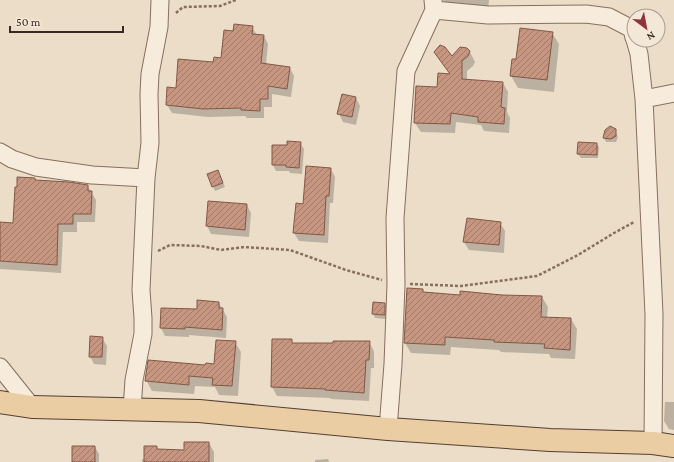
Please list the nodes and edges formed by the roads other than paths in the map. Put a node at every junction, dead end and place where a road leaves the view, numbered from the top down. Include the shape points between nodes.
1 (160, 0) edge
2 (433, 5) edge
3 (626, 26) edge
4 (637, 48) edge
5 (674, 93) edge
6 (644, 99) junction
7 (0, 152) edge
8 (146, 178) junction
9 (0, 368) edge
10 (0, 402) edge
11 (32, 407) junction
12 (132, 409) junction
13 (388, 429) junction
14 (664, 445) edge

1 - 8 street via 159,27 150,74 150,143
2 - 3 street via 488,15 586,14 609,17
2 - 13 street via 406,71 395,218 396,291
4 - 6 street
5 - 6 street
6 - 14 street via 654,314
7 - 8 street via 36,167
8 - 12 street via 141,290 143,334 134,380
9 - 11 street
10 - 11 main road
11 - 12 main road
12 - 13 main road via 199,411
13 - 14 main road

